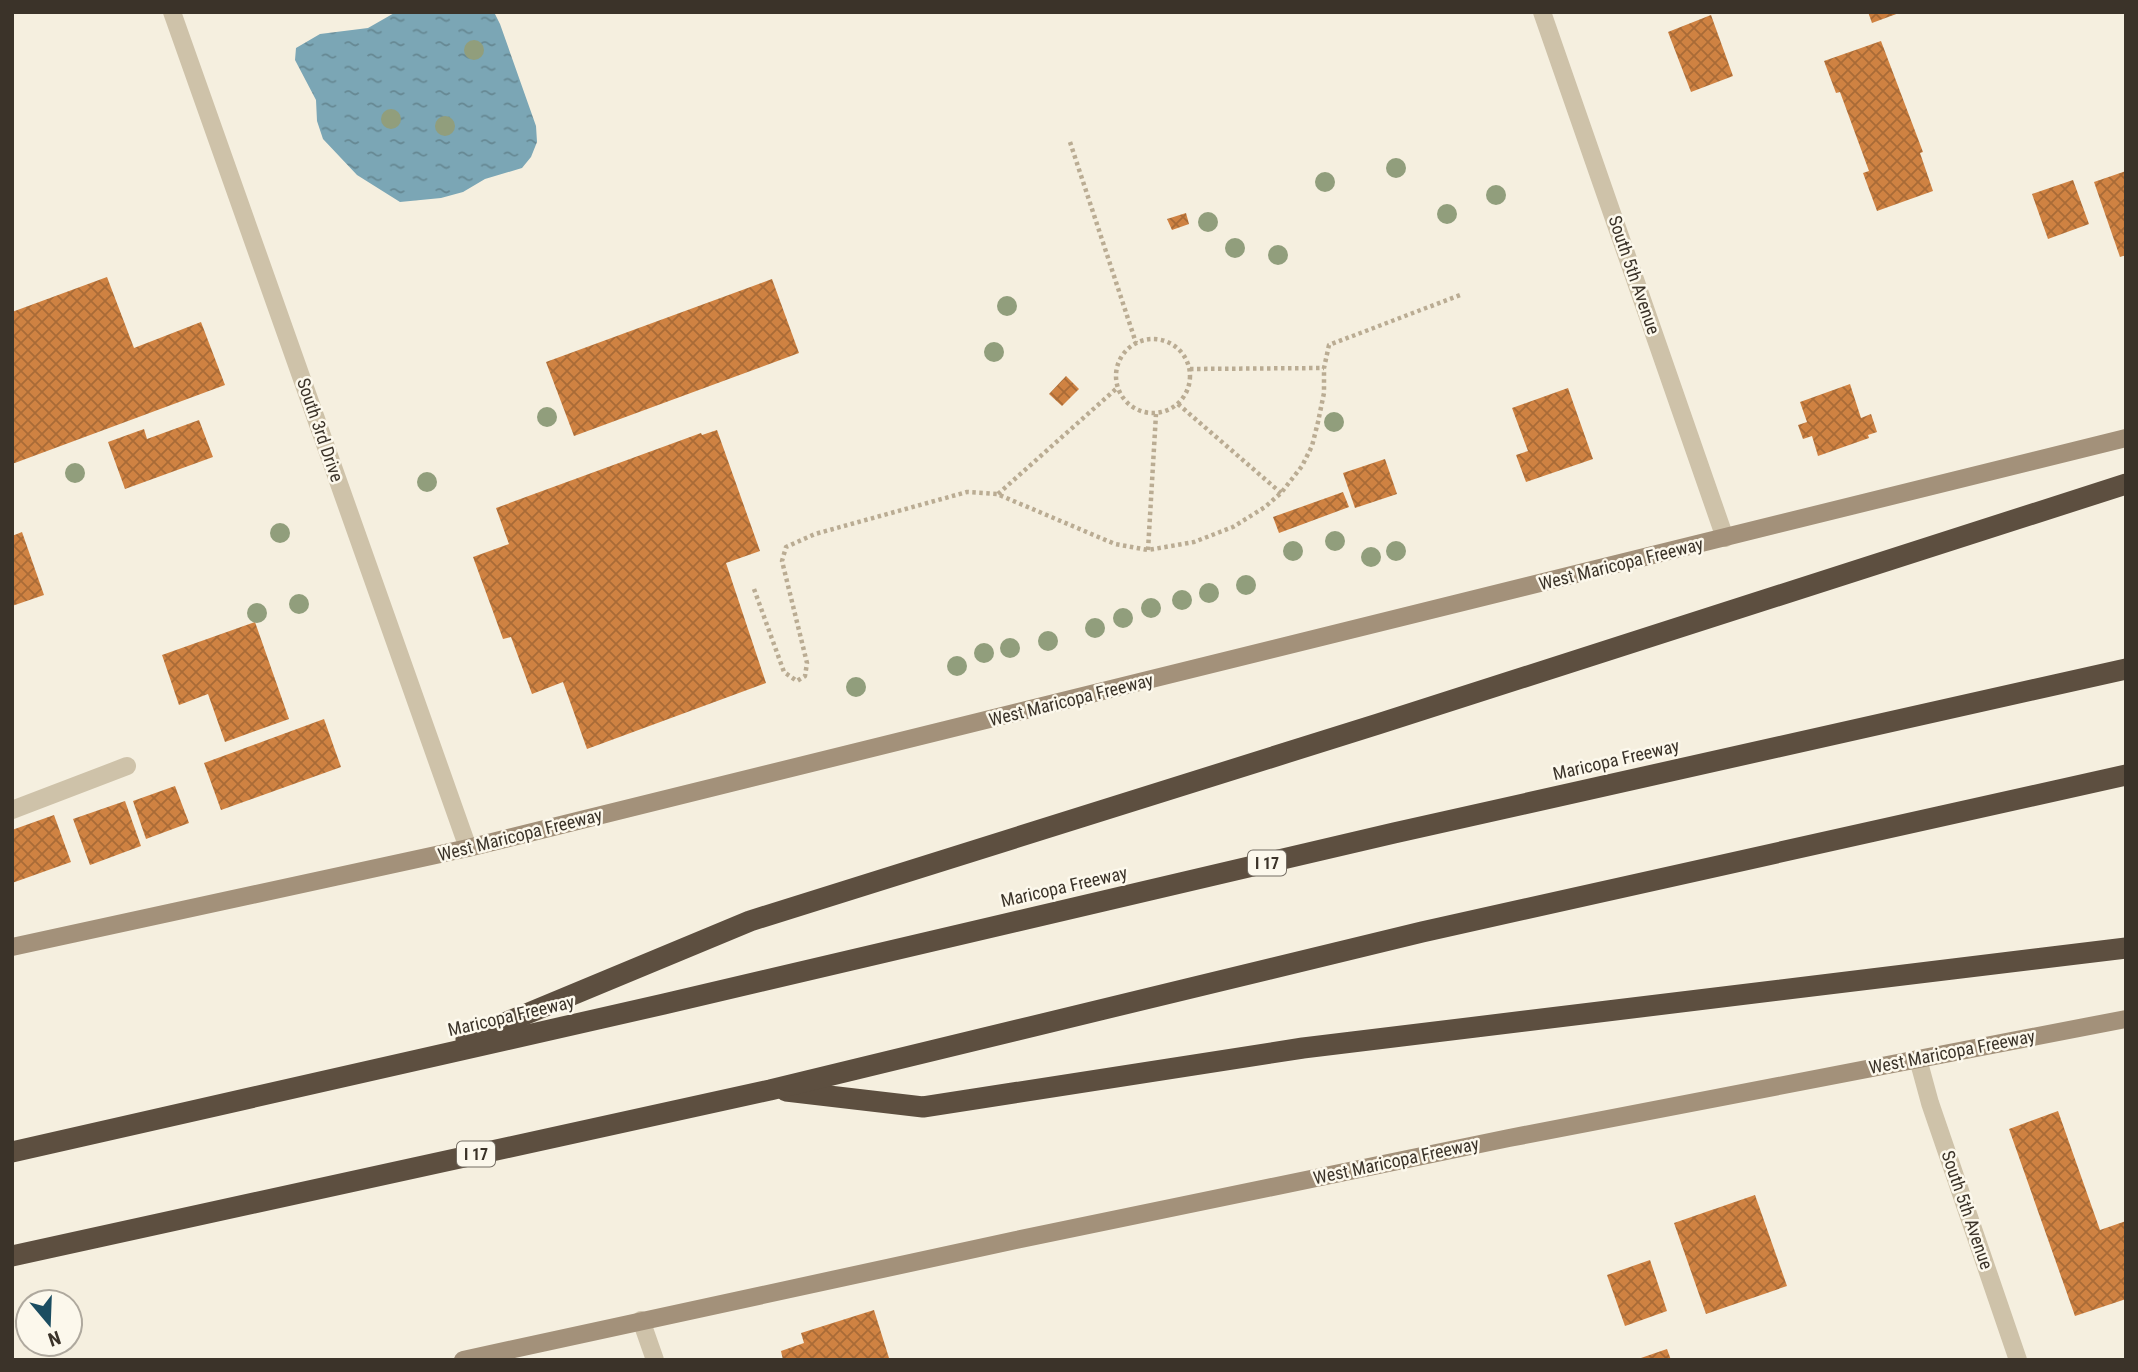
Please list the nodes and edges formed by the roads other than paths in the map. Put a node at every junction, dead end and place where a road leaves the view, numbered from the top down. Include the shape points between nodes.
1 (172, 12) edge
2 (1542, 12) edge
3 (2126, 438) edge
4 (2126, 484) edge
5 (1726, 538) junction
6 (2126, 669) edge
7 (127, 766) dead end
8 (2126, 775) edge
9 (12, 810) edge
10 (468, 848) junction
11 (12, 947) edge
12 (2126, 948) edge
13 (2126, 1018) edge
14 (1918, 1059) junction
15 (409, 1062) junction
16 (770, 1090) junction
17 (12, 1152) edge
18 (12, 1256) edge
19 (641, 1320) junction
20 (463, 1360) edge
21 (655, 1360) edge
22 (2018, 1360) edge

1 - 10 street, South 3rd Drive
2 - 5 street, South 5th Avenue
3 - 5 main road, West Maricopa Freeway
4 - 15 highway via 750,921
5 - 10 main road, West Maricopa Freeway
6 - 15 highway, Maricopa Freeway / I 17
7 - 9 street
8 - 16 highway, I 17 via 1422,932
10 - 11 main road, West Maricopa Freeway
12 - 16 highway via 1303,1048 923,1107
13 - 14 main road, West Maricopa Freeway
14 - 19 main road, West Maricopa Freeway via 1509,1138
14 - 22 street, South 5th Avenue
15 - 17 highway, Maricopa Freeway / I 17
16 - 18 highway, I 17
19 - 20 main road, West Maricopa Freeway
19 - 21 street

